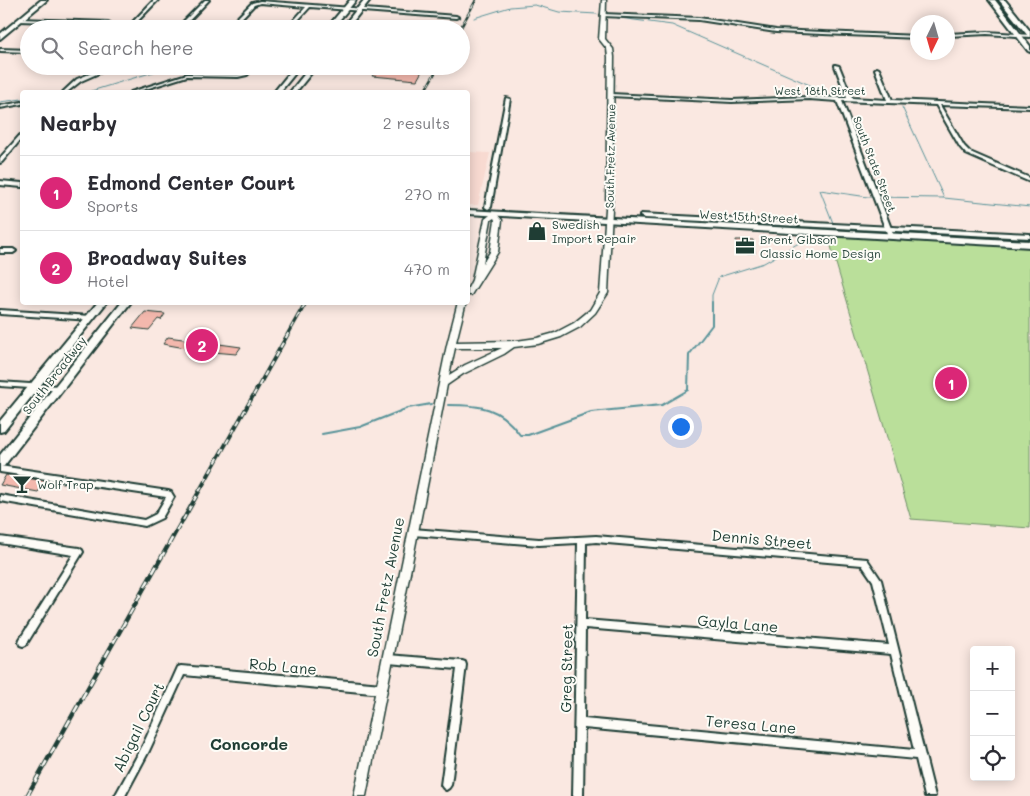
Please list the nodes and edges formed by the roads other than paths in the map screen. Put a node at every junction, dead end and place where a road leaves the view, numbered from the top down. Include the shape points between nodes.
1 (44, 0) edge
2 (156, 0) edge
3 (207, 0) edge
4 (353, 0) edge
5 (367, 0) edge
6 (604, 0) edge
7 (992, 0) edge
8 (1002, 0) edge
9 (308, 6) junction
10 (346, 8) junction
11 (359, 10) junction
12 (604, 15) junction
13 (456, 17) dead end
14 (20, 20) joint
15 (137, 20) edge
16 (187, 20) edge
17 (238, 20) edge
18 (296, 20) edge
19 (336, 20) edge
20 (351, 20) edge
21 (955, 35) edge
22 (1019, 35) junction
23 (910, 36) edge
24 (1030, 36) edge
25 (0, 37) edge
26 (0, 50) edge
27 (1030, 50) edge
28 (20, 51) edge
29 (836, 66) dead end
30 (877, 69) dead end
31 (91, 75) edge
32 (188, 75) edge
33 (188, 75) edge
34 (242, 75) edge
35 (291, 75) edge
36 (307, 75) edge
37 (67, 90) edge
38 (139, 90) edge
39 (279, 90) edge
40 (295, 90) edge
41 (611, 95) junction
42 (508, 99) dead end
43 (839, 99) junction
44 (850, 99) junction
45 (890, 101) junction
46 (20, 103) edge
47 (937, 103) junction
48 (0, 107) edge
49 (1030, 107) edge
50 (20, 138) edge
51 (0, 161) edge
52 (1030, 180) edge
53 (0, 183) edge
54 (20, 185) edge
55 (470, 206) edge
56 (491, 211) junction
57 (470, 212) edge
58 (608, 217) junction
59 (890, 232) junction
60 (1030, 236) edge
61 (1030, 244) edge
62 (0, 251) edge
63 (13, 252) dead end
64 (476, 281) junction
65 (470, 290) edge
66 (101, 305) edge
67 (125, 305) edge
68 (461, 305) edge
69 (0, 312) edge
70 (91, 318) junction
71 (113, 320) junction
72 (451, 345) junction
73 (512, 346) junction
74 (0, 384) edge
75 (443, 384) junction
76 (34, 386) junction
77 (59, 388) junction
78 (0, 428) edge
79 (0, 463) edge
80 (0, 469) edge
81 (0, 498) edge
82 (413, 532) junction
83 (0, 540) edge
84 (582, 540) junction
85 (580, 624) junction
86 (23, 642) dead end
87 (893, 650) junction
88 (388, 658) junction
89 (182, 670) joint
90 (382, 689) junction
91 (579, 723) junction
92 (920, 755) junction
93 (446, 785) dead end
94 (120, 796) edge
95 (360, 796) edge
96 (578, 796) edge
97 (930, 796) edge

1 - 14 main road
2 - 15 street
3 - 16 street
4 - 10 main road
5 - 11 main road
6 - 12 street, South Fretz Avenue
7 - 22 main road
8 - 24 main road
9 - 10 street
9 - 17 street via 256,3
9 - 18 street
10 - 11 street
10 - 19 main road
11 - 13 street
11 - 20 main road
12 - 23 street via 699,19 776,31
12 - 41 street, South Fretz Avenue via 602,39 611,54
14 - 25 main road
21 - 22 street
22 - 24 street
22 - 27 main road
26 - 28 street
29 - 44 street
30 - 45 street
31 - 37 street
32 - 38 street
33 - 34 street
35 - 39 main road
36 - 40 main road
41 - 43 street, West 18th Street via 732,101
41 - 58 street, South Fretz Avenue
42 - 56 street
43 - 44 street, West 18th Street
43 - 59 street, South State Street
44 - 45 street, West 18th Street
45 - 47 street, West 18th Street
46 - 48 street
47 - 49 street, West 18th Street
47 - 52 street via 968,153
50 - 51 street
53 - 54 main road
55 - 56 main road, West 15th Street
56 - 57 main road, West 15th Street
56 - 58 main road, West 15th Street
56 - 64 street
56 - 64 street via 499,220 494,252
58 - 59 main road, West 15th Street
58 - 73 street, South Fretz Avenue via 606,286 599,305 572,328
59 - 60 main road, West 15th Street
59 - 61 main road, West 15th Street
62 - 63 street
64 - 65 street
66 - 70 main road, South Broadway
67 - 71 main road, South Broadway
68 - 72 street, South Fretz Avenue
69 - 70 street
70 - 71 main road
70 - 76 main road, South Broadway
71 - 77 main road, South Broadway
72 - 73 street, South Fretz Avenue
72 - 75 street, South Fretz Avenue
73 - 75 street, South Fretz Avenue via 493,357 466,366
74 - 76 street
75 - 82 street, South Fretz Avenue
76 - 77 street
76 - 78 main road, South Broadway
77 - 79 main road, South Broadway
80 - 81 street via 168,494 170,497 159,516 146,522
82 - 84 street, Dennis Street via 539,542
82 - 88 street, South Fretz Avenue
83 - 86 street via 80,552
84 - 85 street, Greg Street
84 - 87 street, Dennis Street via 864,562 876,580
85 - 87 street, Gayla Lane
85 - 91 street, Greg Street
87 - 92 street, Dennis Street
88 - 90 street, South Fretz Avenue
88 - 93 street via 462,665
89 - 90 street, Rob Lane
89 - 94 street, Abigail Court
90 - 95 street, South Fretz Avenue
91 - 92 street, Teresa Lane
91 - 96 street, Greg Street
92 - 97 street, Dennis Street

